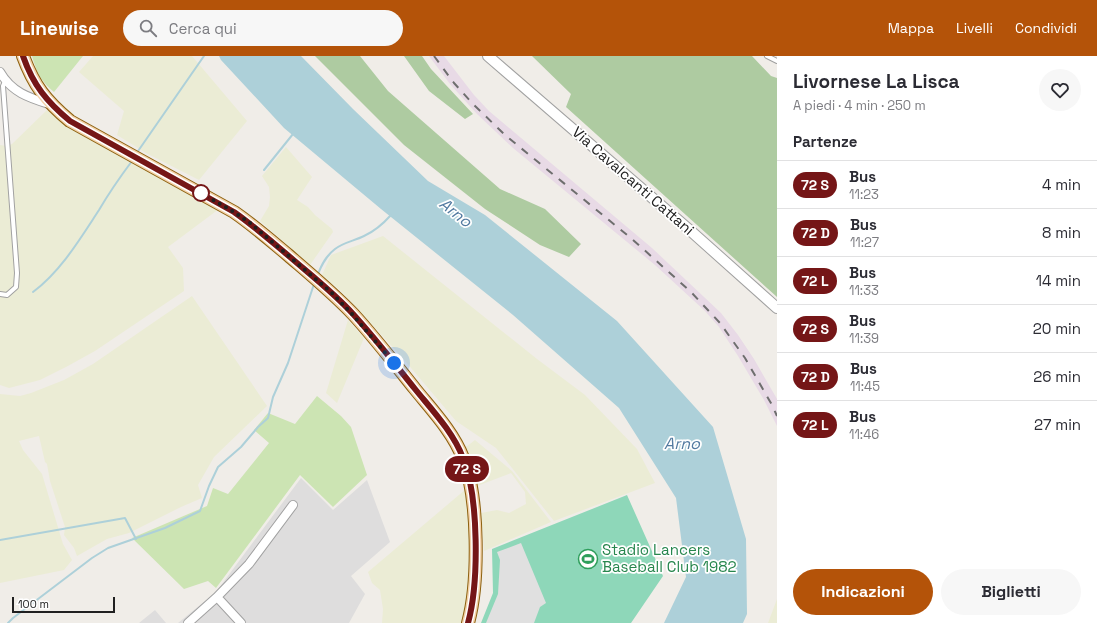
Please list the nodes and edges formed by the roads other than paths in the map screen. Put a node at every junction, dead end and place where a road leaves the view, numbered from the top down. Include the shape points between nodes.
1 (23, 56) edge
2 (488, 56) edge
3 (767, 56) edge
4 (772, 57) edge
5 (777, 61) edge
6 (0, 72) edge
7 (5, 81) junction
8 (52, 105) junction
9 (0, 294) edge
10 (777, 308) edge
11 (293, 505) dead end
12 (217, 597) junction
13 (188, 623) edge
14 (241, 623) edge
15 (468, 623) edge

1 - 8 main road via 37,87
2 - 10 street, Via Cavalcanti Cattani
3 - 4 lane
4 - 5 lane
6 - 7 street
7 - 8 street via 13,89
7 - 9 lane via 3,86 17,273 16,287 7,295
8 - 15 main road via 70,121 215,200 250,223 332,293 380,345 459,449 470,480 475,573
11 - 12 street via 249,564
12 - 13 street
12 - 14 street

